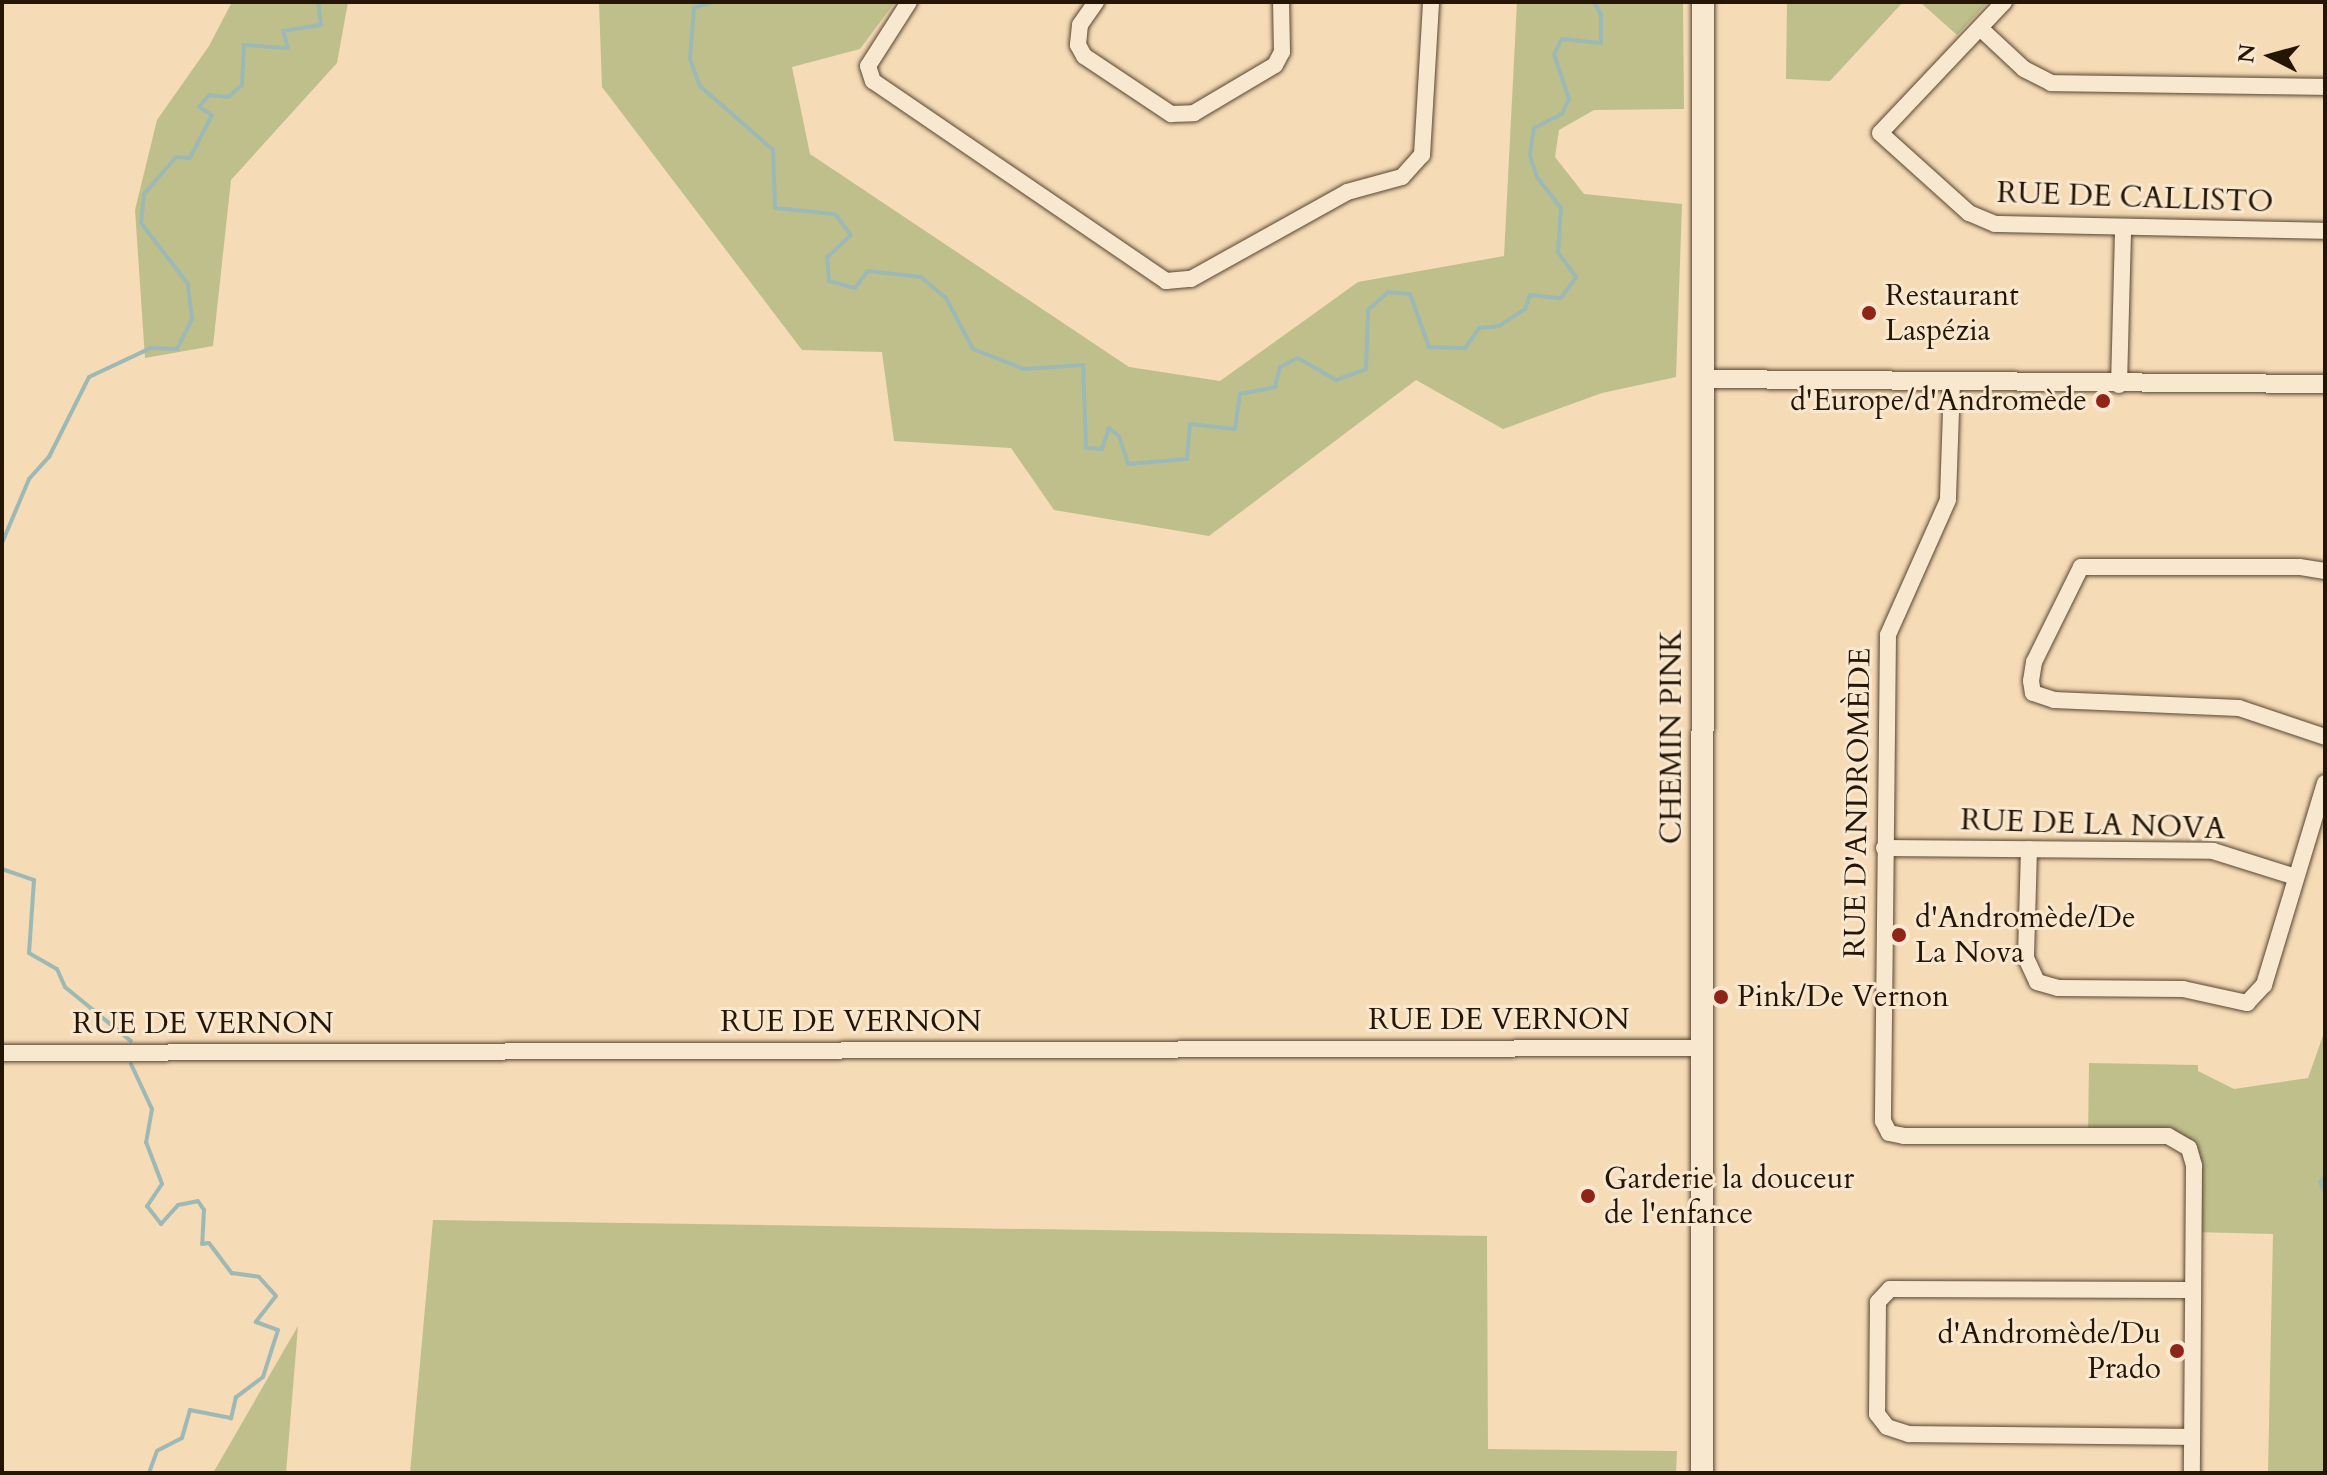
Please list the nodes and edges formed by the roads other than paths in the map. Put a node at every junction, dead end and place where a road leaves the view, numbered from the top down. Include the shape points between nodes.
1 (909, 2) edge
2 (1096, 2) edge
3 (1281, 2) edge
4 (1431, 2) edge
5 (1703, 2) edge
6 (2004, 2) edge
7 (1980, 28) junction
8 (2325, 87) edge
9 (2123, 229) junction
10 (2325, 231) edge
11 (1704, 379) junction
12 (1952, 383) junction
13 (2325, 384) edge
14 (2119, 385) junction
15 (2325, 571) edge
16 (2325, 737) edge
17 (2325, 783) edge
18 (1884, 848) junction
19 (2029, 849) junction
20 (2296, 877) junction
21 (1700, 1048) junction
22 (2, 1053) edge
23 (2192, 1290) junction
24 (2192, 1437) junction
25 (1702, 1473) edge
26 (2192, 1473) edge

1 - 4 street via 868,66 873,81 1166,281 1191,279 1347,192 1402,177 1422,155
2 - 3 street via 1080,25 1078,45 1084,56 1171,114 1194,113 1275,65 1282,52
5 - 11 main road, CHEMIN PINK
6 - 7 street
7 - 8 street via 2024,69 2051,83
7 - 9 street, RUE DE CALLISTO via 1880,133 1985,222
9 - 10 street, RUE DE CALLISTO
9 - 14 street
11 - 12 street
11 - 21 main road, CHEMIN PINK
12 - 14 street
12 - 18 street, RUE D'ANDROMÈDE via 1948,500 1888,635
13 - 14 street
15 - 16 street via 2222,565 2081,567 2034,662 2031,681 2033,693 2054,700 2239,708
17 - 20 street
18 - 19 street, RUE DE LA NOVA
18 - 23 street, RUE D'ANDROMÈDE via 1883,1121 1889,1133 2177,1138 2189,1148 2194,1166
19 - 20 street, RUE DE LA NOVA via 2213,851
19 - 20 street via 2027,967 2047,987 2183,989 2238,1003 2254,999 2264,985
21 - 22 street, RUE DE VERNON
21 - 25 main road, CHEMIN PINK
23 - 24 street, RUE D'ANDROMÈDE
23 - 24 street via 1890,1289 1878,1302 1877,1414 1887,1427 1909,1434
24 - 26 street, RUE D'ANDROMÈDE

